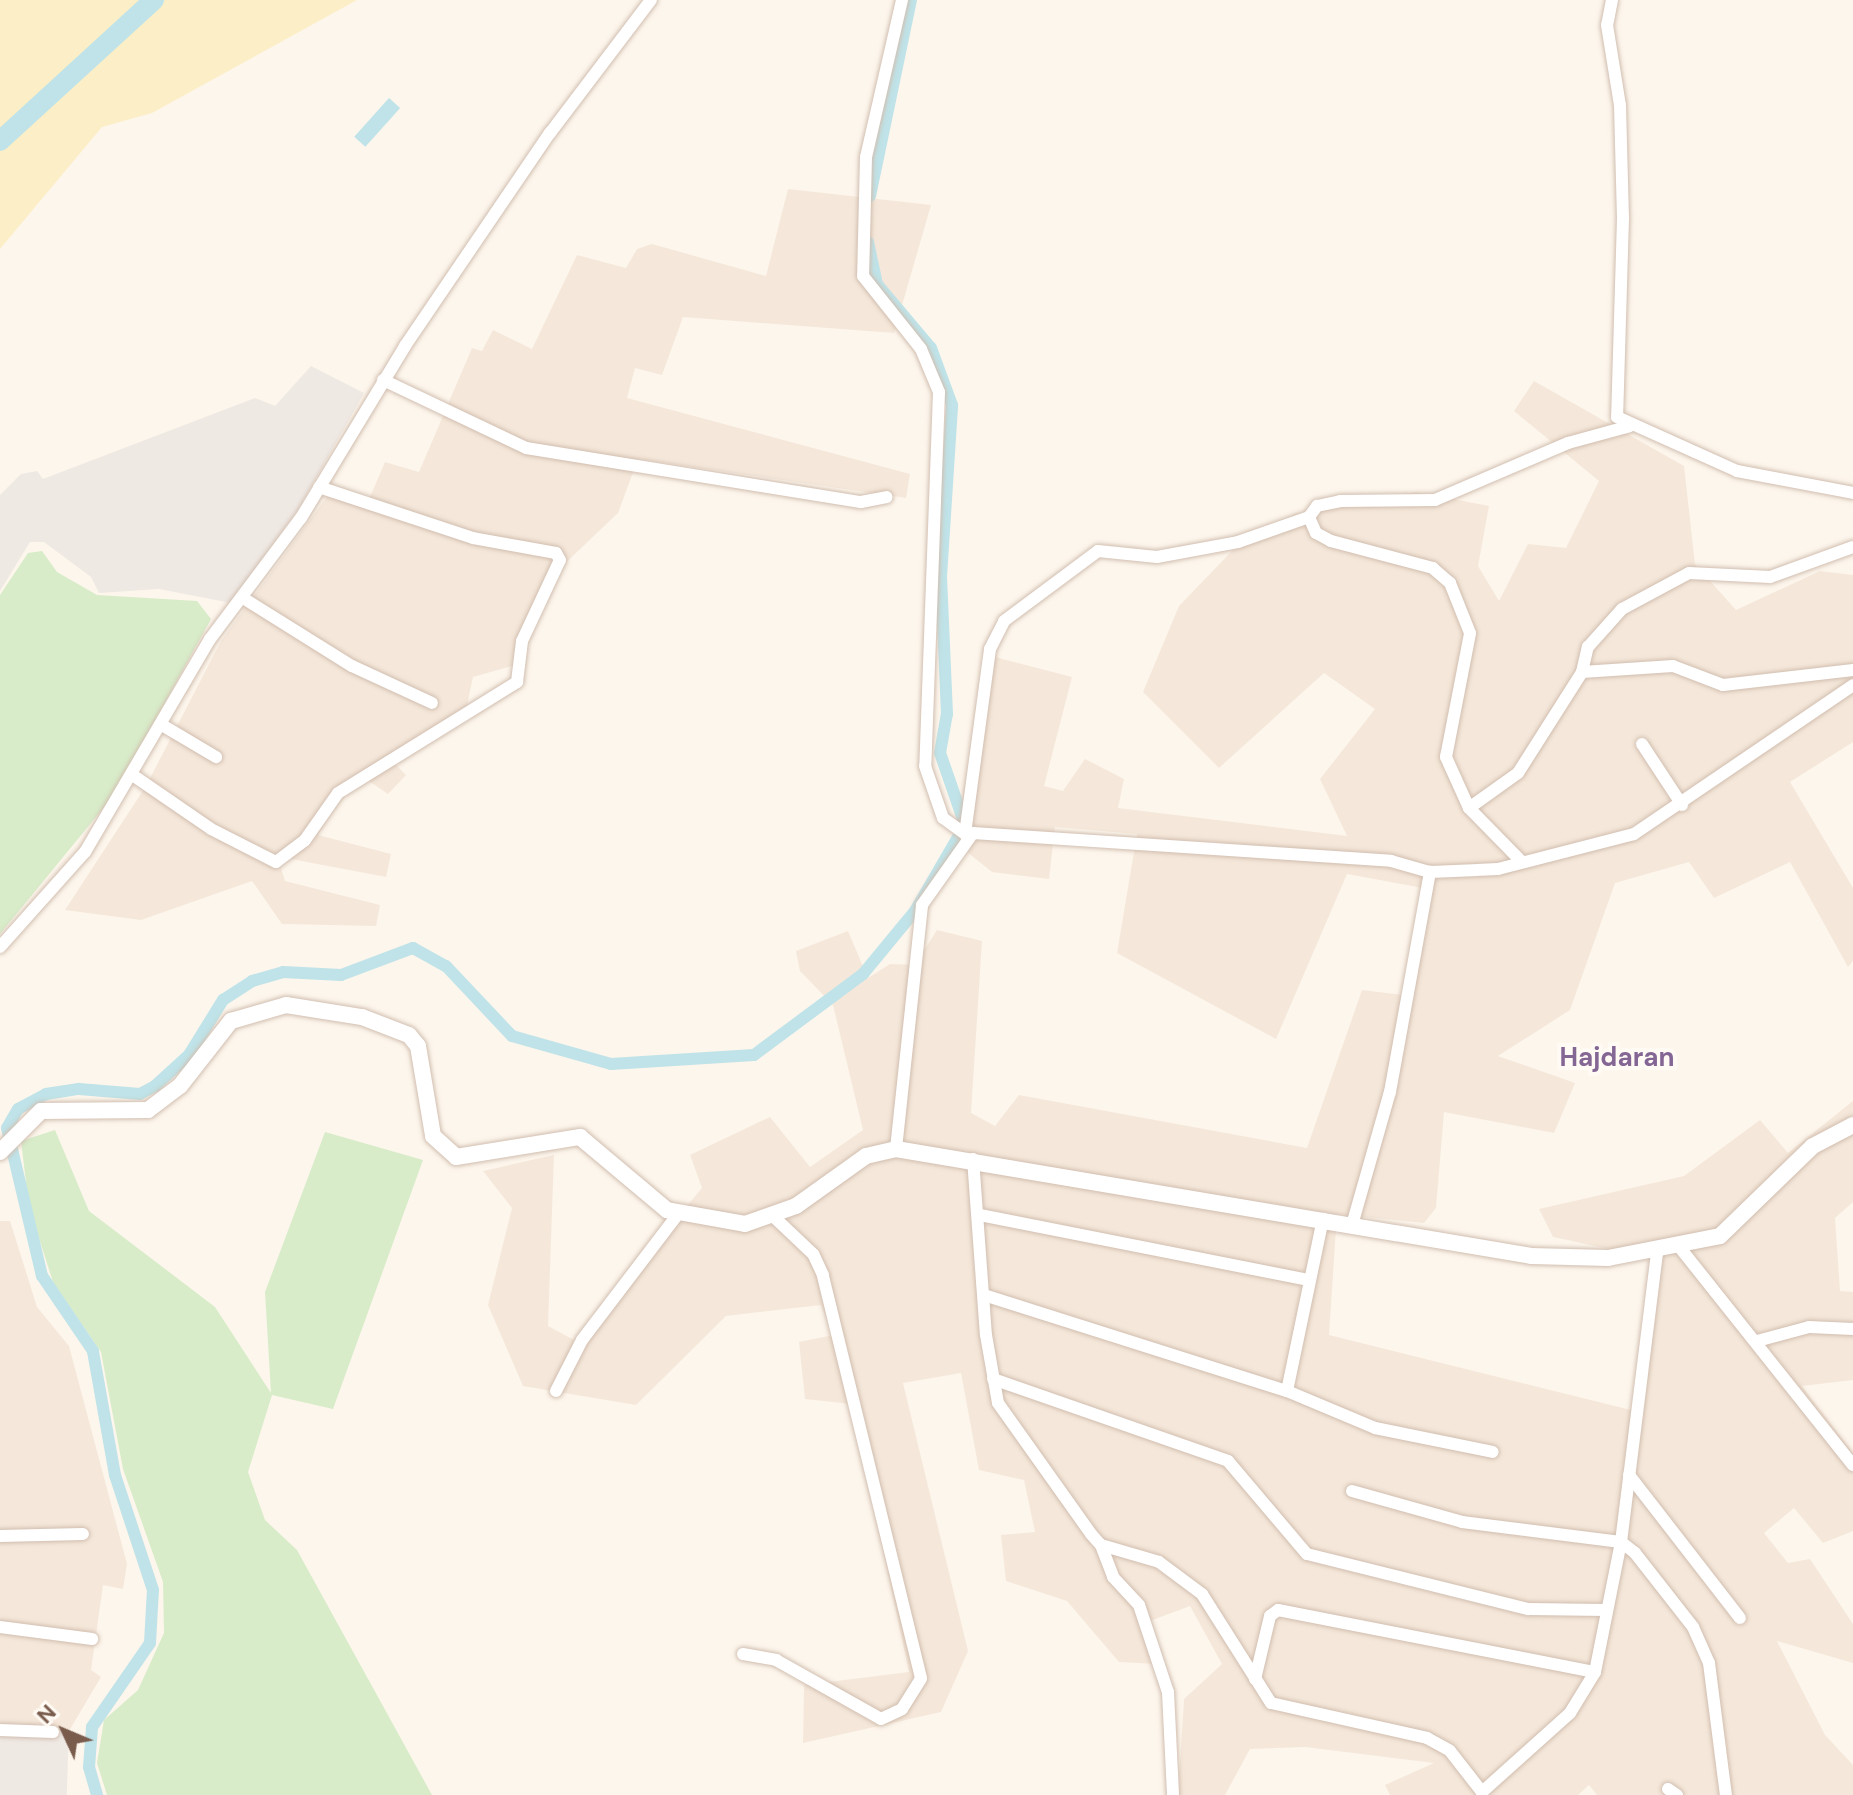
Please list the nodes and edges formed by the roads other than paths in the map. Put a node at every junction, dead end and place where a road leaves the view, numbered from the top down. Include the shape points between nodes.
1 (651, 0) edge
2 (902, 0) edge
3 (1612, 0) edge
4 (383, 380) junction
5 (1630, 426) junction
6 (319, 487) junction
7 (1853, 493) edge
8 (887, 497) dead end
9 (1309, 517) junction
10 (1853, 547) edge
11 (243, 598) junction
12 (1853, 670) edge
13 (1582, 672) junction
14 (1853, 685) edge
15 (432, 703) dead end
16 (162, 725) junction
17 (1642, 744) dead end
18 (216, 757) dead end
19 (134, 776) junction
20 (1682, 805) junction
21 (1469, 808) junction
22 (961, 833) junction
23 (1522, 862) junction
24 (1430, 872) junction
25 (0, 947) edge
26 (1853, 1125) edge
27 (6, 1142) edge
28 (896, 1149) junction
29 (973, 1159) junction
30 (678, 1214) junction
31 (980, 1215) junction
32 (775, 1218) junction
33 (1323, 1219) junction
34 (1352, 1225) junction
35 (1681, 1249) junction
36 (1657, 1253) junction
37 (1307, 1280) junction
38 (987, 1296) junction
39 (1853, 1329) edge
40 (1757, 1341) junction
41 (993, 1379) junction
42 (556, 1391) dead end
43 (1287, 1391) junction
44 (1493, 1452) dead end
45 (1853, 1465) edge
46 (1629, 1475) junction
47 (1352, 1491) dead end
48 (83, 1534) dead end
49 (0, 1536) edge
50 (1621, 1542) junction
51 (1101, 1545) junction
52 (1606, 1610) junction
53 (1740, 1618) dead end
54 (0, 1627) edge
55 (92, 1639) dead end
56 (743, 1654) dead end
57 (1595, 1672) junction
58 (1255, 1679) junction
59 (0, 1730) edge
60 (53, 1732) dead end
61 (1173, 1795) edge
62 (1726, 1795) edge

1 - 4 street via 550,133
2 - 22 street via 866,157 861,248 866,286 921,349 939,392 932,714 924,743 925,766
3 - 5 street via 1607,25 1620,105 1623,218 1614,396 1617,417
4 - 6 street
4 - 8 street via 526,448 861,502
5 - 7 street via 1737,471
5 - 9 street via 1568,443 1435,500 1340,501 1317,506
6 - 11 street
6 - 19 street via 473,538 556,553 560,560 522,641 517,682 338,793 305,840 276,862 211,829
9 - 21 street via 1316,533 1331,541 1433,568 1454,591 1470,633 1446,757
9 - 22 street via 1238,542 1157,557 1098,551 1004,621 990,649
10 - 13 street via 1770,577 1707,570 1679,578 1622,609 1588,647
11 - 15 street via 352,666
11 - 16 street via 210,639
12 - 13 street via 1723,685 1673,666
13 - 21 street via 1518,773
14 - 20 street
16 - 18 street
16 - 19 street
17 - 20 street
19 - 25 street via 70,873
20 - 23 street via 1634,834
21 - 23 street
22 - 24 street via 1391,861
22 - 28 street via 922,905
23 - 24 street
24 - 34 street via 1390,1092
26 - 35 main road via 1813,1146 1732,1229
27 - 30 main road via 60,1106 148,1110 180,1086 231,1021 286,1005 362,1017 409,1035 418,1046 433,1136 456,1157 580,1137
28 - 29 main road
28 - 32 main road via 866,1156
29 - 31 street
29 - 33 main road
30 - 32 main road via 745,1224
30 - 42 street via 582,1340
31 - 37 street
31 - 38 street
32 - 56 street via 813,1254 823,1275 921,1678 902,1709 881,1719 776,1660
33 - 34 main road
33 - 37 street
34 - 36 main road via 1531,1256
35 - 36 main road
35 - 40 street
36 - 46 street
37 - 43 street
38 - 41 street
38 - 43 street
39 - 40 street via 1809,1327
40 - 45 street
41 - 51 street via 998,1403
41 - 52 street via 1228,1461 1307,1554 1528,1609
43 - 44 street via 1375,1428
46 - 50 street
46 - 53 street
47 - 50 street via 1462,1522
48 - 49 street
50 - 52 street
50 - 62 street via 1700,1642
51 - 58 street via 1136,1552 1182,1576 1216,1614
51 - 61 street via 1113,1577 1144,1614 1168,1692
52 - 57 street
54 - 55 street
57 - 58 street via 1278,1610 1270,1616
57 - 58 street via 1559,1724 1482,1792 1450,1751 1427,1738 1271,1703
59 - 60 street

